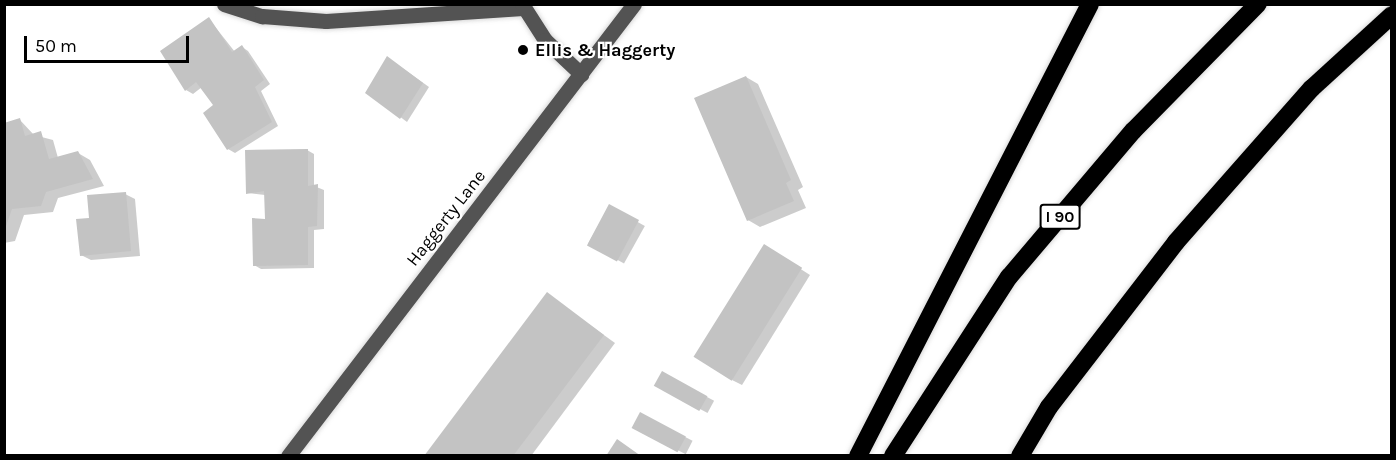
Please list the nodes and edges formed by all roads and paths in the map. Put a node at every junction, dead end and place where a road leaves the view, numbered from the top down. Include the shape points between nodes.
1 (224, 4) edge
2 (634, 4) edge
3 (1090, 4) edge
4 (1258, 4) edge
5 (523, 6) edge
6 (1392, 15) edge
7 (581, 74) junction
8 (288, 456) edge
9 (858, 456) edge
10 (893, 456) edge
11 (1020, 456) edge

1 - 5 street via 262,16 326,21
2 - 7 street, Haggerty Lane
3 - 9 highway
4 - 10 highway, I 90 via 1133,131 1009,277
5 - 7 street via 545,40
6 - 11 highway via 1312,88 1176,242 1049,407
7 - 8 street, Haggerty Lane

